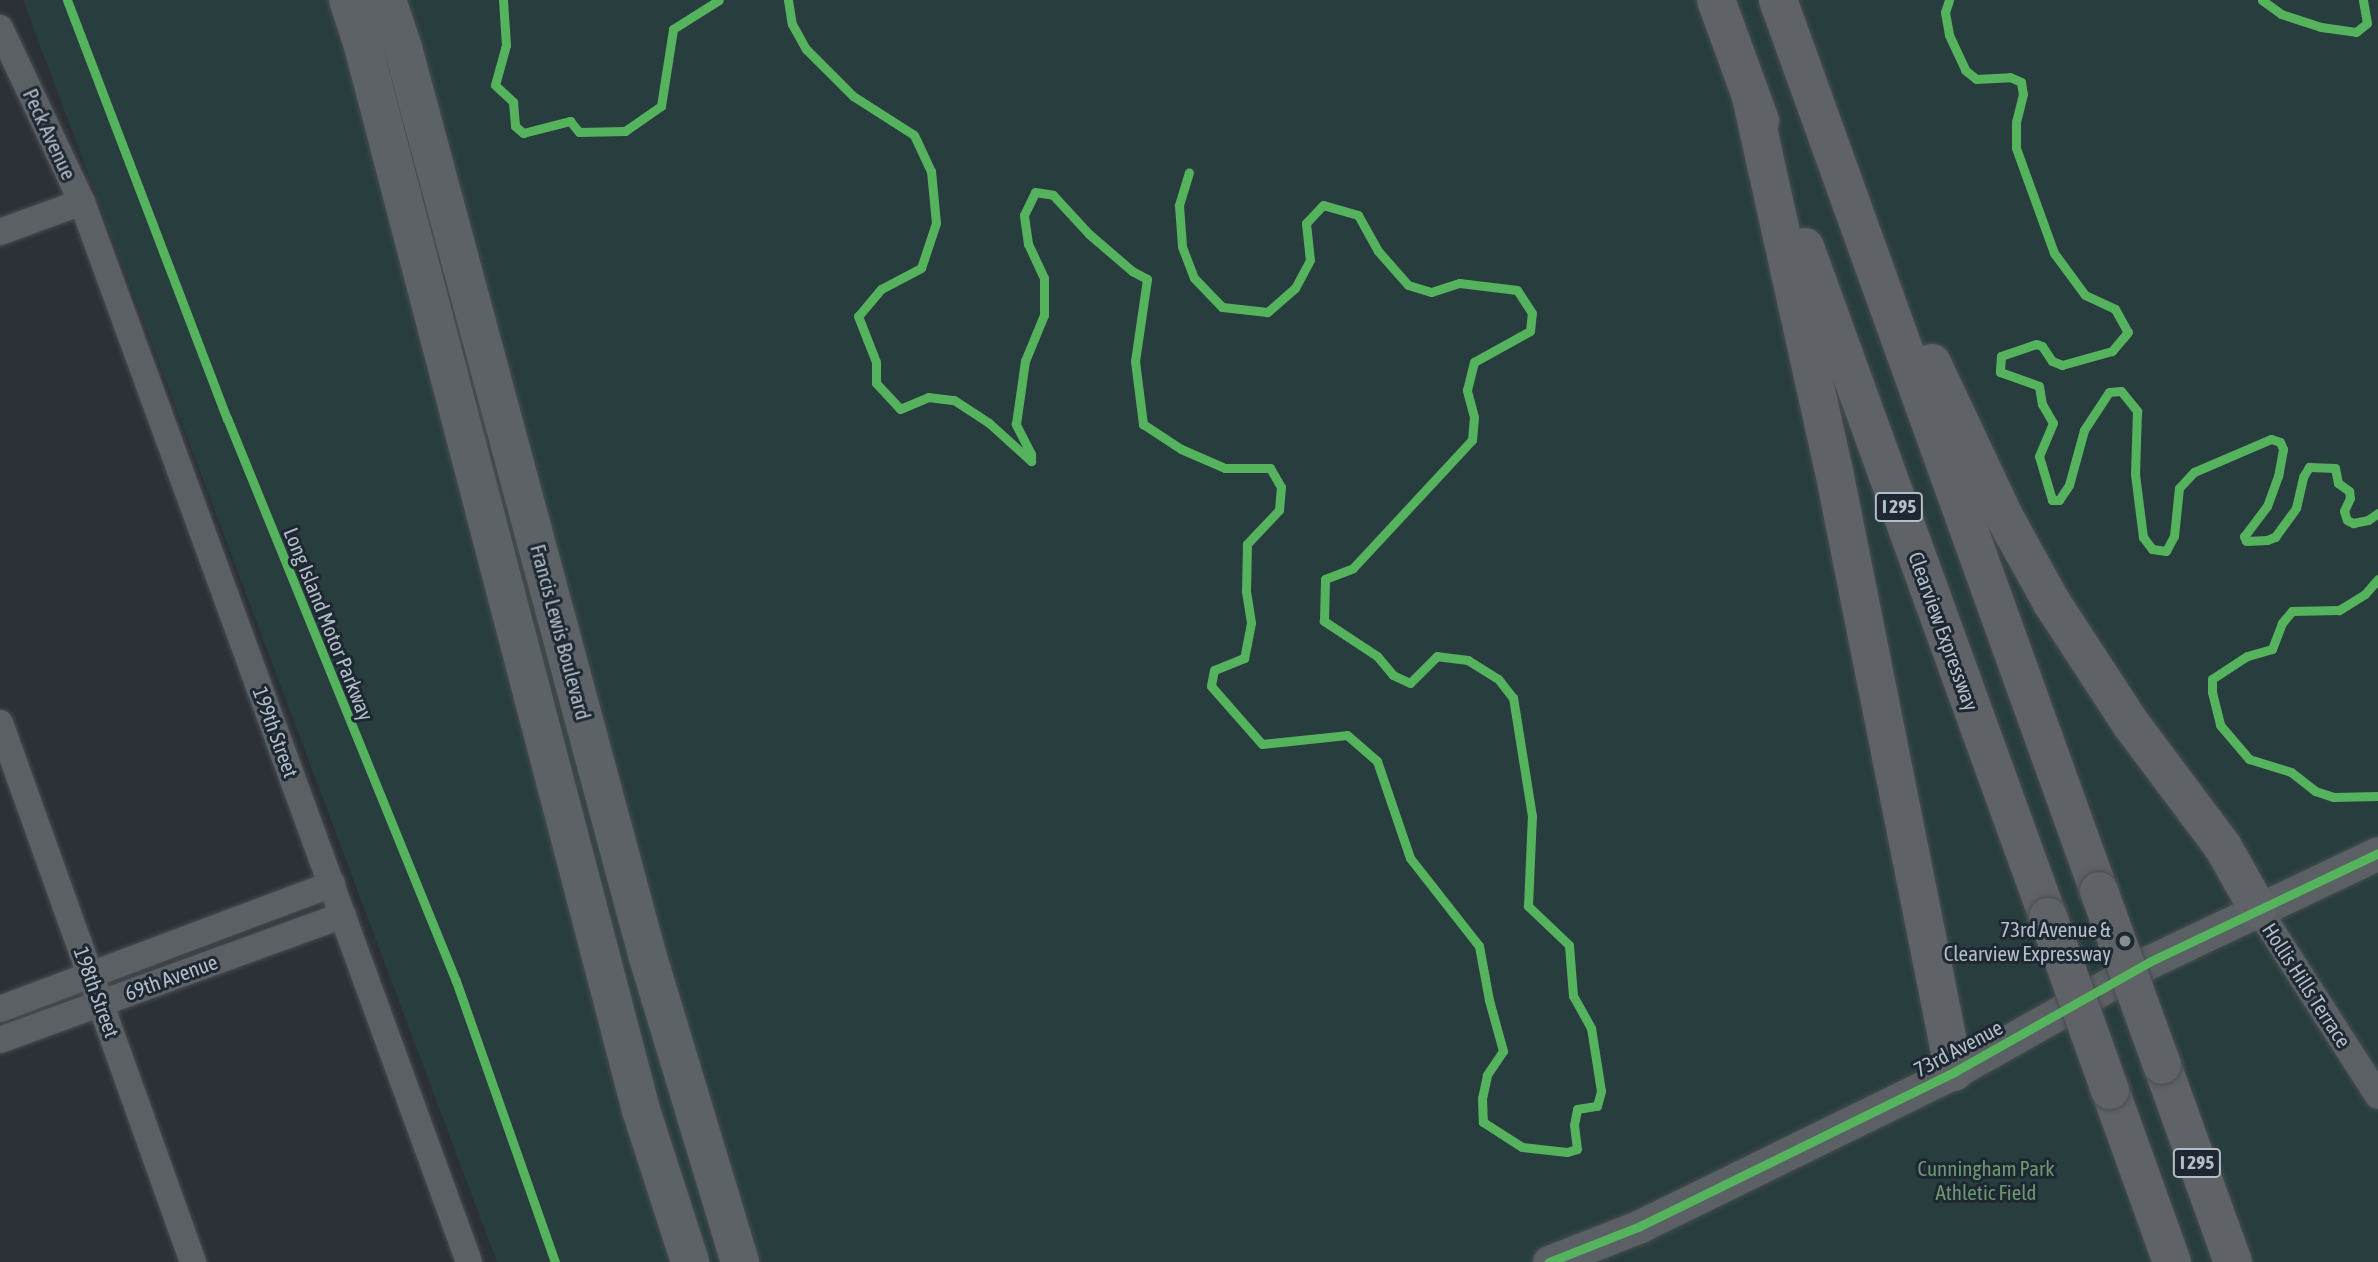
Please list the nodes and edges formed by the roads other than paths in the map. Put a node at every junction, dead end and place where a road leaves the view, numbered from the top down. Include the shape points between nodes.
1 (348, 0) edge
2 (387, 0) edge
3 (1716, 0) edge
4 (1778, 0) edge
5 (0, 28) edge
6 (1751, 97) junction
7 (1832, 149) junction
8 (82, 202) junction
9 (0, 232) edge
10 (0, 723) edge
11 (2378, 853) edge
12 (332, 884) junction
13 (2258, 909) junction
14 (343, 915) junction
15 (92, 976) junction
16 (101, 1002) junction
17 (0, 1009) edge
18 (0, 1040) edge
19 (1954, 1072) junction
20 (2378, 1096) edge
21 (193, 1262) edge
22 (469, 1262) edge
23 (690, 1262) edge
24 (740, 1262) edge
25 (1549, 1262) edge
26 (2172, 1262) edge
27 (2233, 1262) edge

1 - 23 main road, Francis Lewis Boulevard via 641,1110
2 - 24 main road, Francis Lewis Boulevard via 647,954
3 - 6 highway, Clearview Expressway / I 295
4 - 7 highway, I 295
5 - 8 street, Peck Avenue
6 - 19 highway via 1833,466
6 - 26 highway, Clearview Expressway / I 295, bridge
7 - 13 highway via 2035,573 2116,702 2223,847
7 - 27 highway, I 295, bridge
8 - 9 street
8 - 12 street, 199th Street
10 - 15 street, 198th Street
11 - 13 street, 73rd Avenue
12 - 14 street, 199th Street
12 - 15 street, 69th Avenue
13 - 19 street, 73rd Avenue via 2151,961
13 - 20 street, Hollis Hills Terrace
14 - 16 street, 69th Avenue
14 - 22 street, 199th Street
15 - 16 street, 198th Street
15 - 17 street, 69th Avenue
16 - 18 street, 69th Avenue
16 - 21 street, 198th Street
19 - 25 street, 73rd Avenue via 1638,1227

